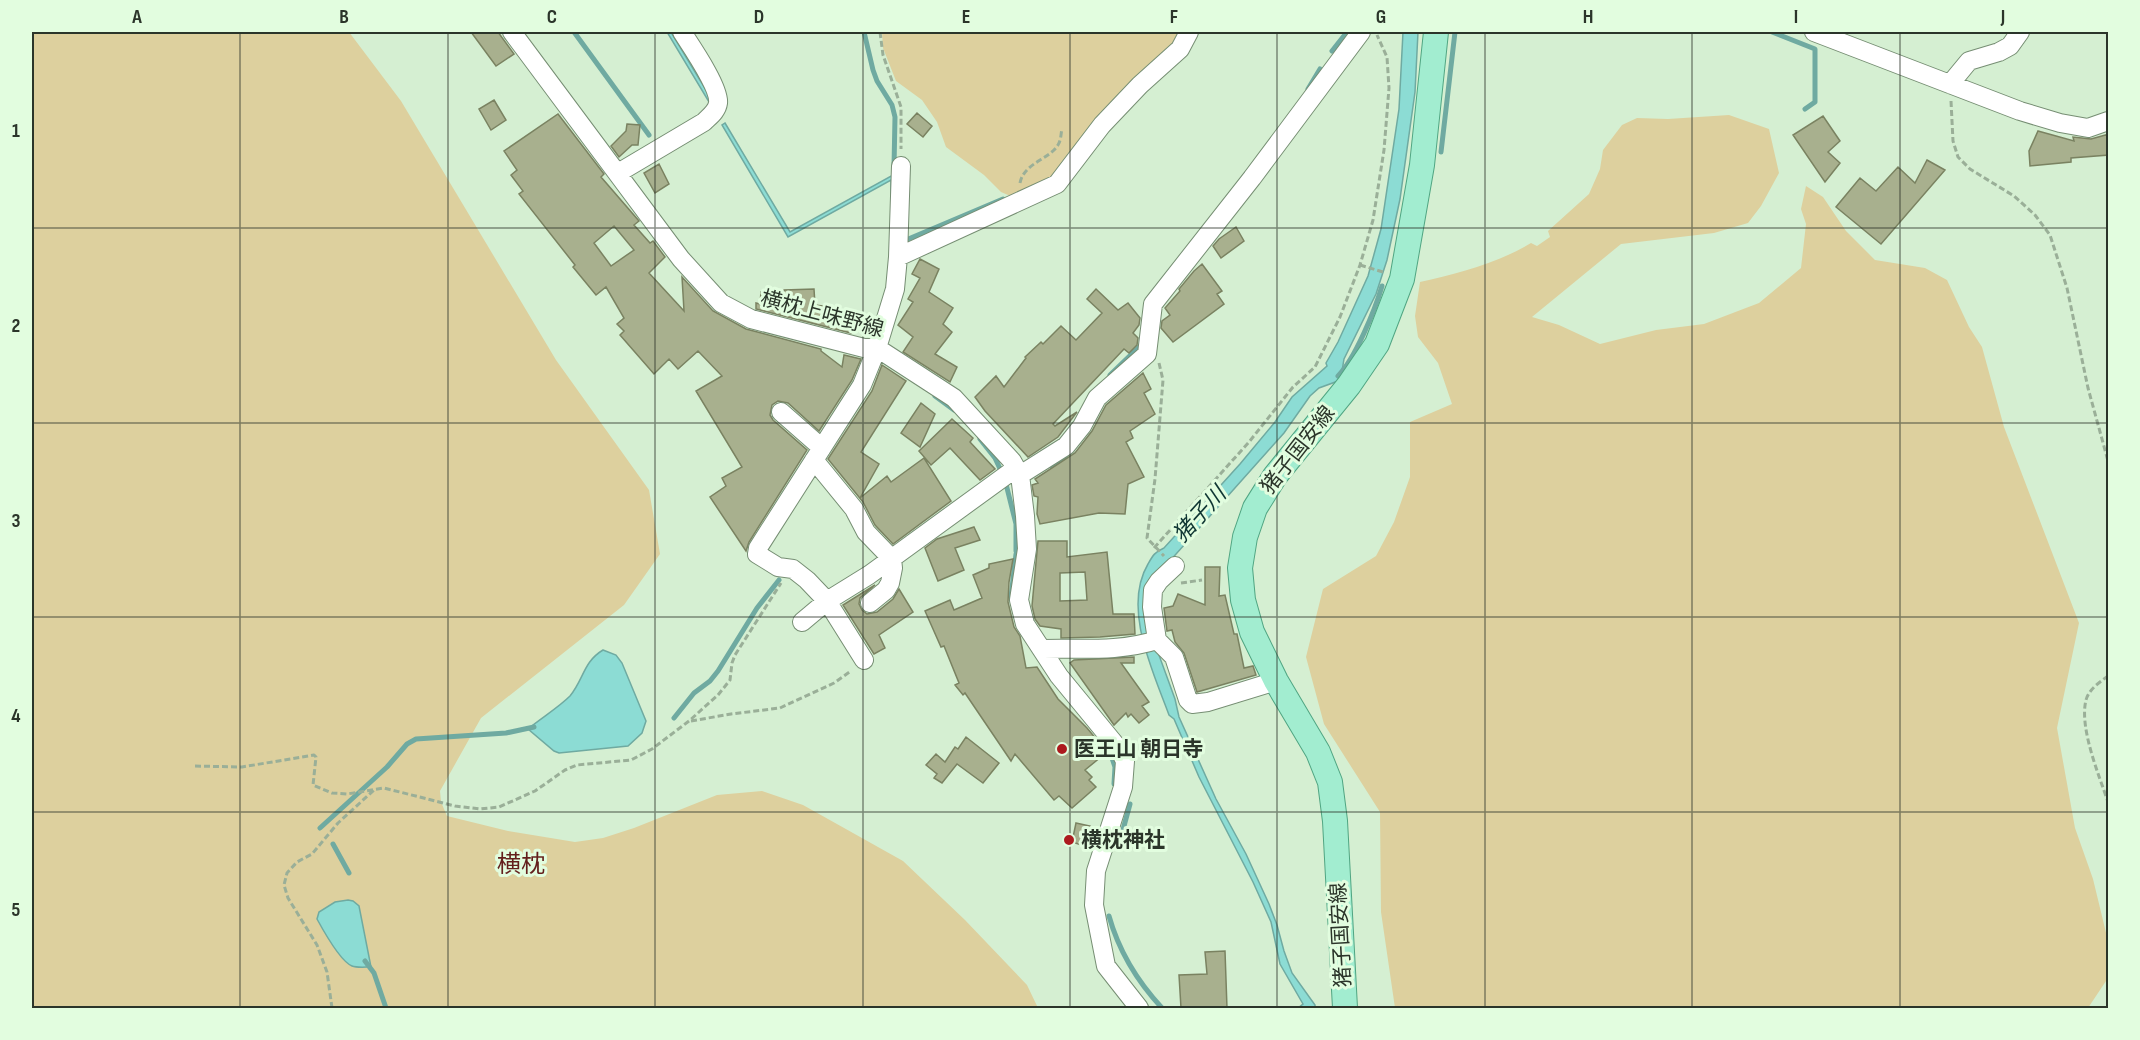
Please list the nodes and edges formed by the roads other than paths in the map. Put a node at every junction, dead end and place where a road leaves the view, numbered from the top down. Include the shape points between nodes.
1 (512, 32) edge
2 (682, 32) edge
3 (1190, 32) edge
4 (1361, 32) edge
5 (1436, 32) edge
6 (1814, 32) edge
7 (2020, 32) edge
8 (1950, 84) junction
9 (2109, 121) edge
10 (901, 166) road end
11 (618, 173) junction
12 (898, 257) junction
13 (878, 348) junction
14 (781, 412) dead end
15 (818, 454) junction
16 (1018, 472) junction
17 (892, 559) junction
18 (1175, 566) road end
19 (827, 601) junction
20 (870, 603) dead end
21 (802, 622) dead end
22 (1157, 640) junction
23 (1043, 649) junction
24 (864, 660) road end
25 (1276, 681) junction
26 (1139, 1008) edge
27 (1346, 1008) edge

1 - 11 street, 横枕上味野線
2 - 11 street via 711,81 718,105 704,122
3 - 12 street via 1180,49 1102,125 1057,184
4 - 16 street via 1153,304 1147,354 1097,398 1066,446
5 - 25 main road, 猪子国安線 via 1422,165 1402,279 1377,344 1275,476 1255,508 1245,537 1240,568 1243,600 1252,632
6 - 8 street
7 - 8 street via 2010,46 1969,61
8 - 9 street via 2060,123 2088,128
10 - 12 street
11 - 13 street, 横枕上味野線 via 681,259 721,303 751,320 864,348
12 - 13 street via 895,289
13 - 15 street via 862,385
13 - 16 street, 横枕上味野線 via 954,398 1012,460
14 - 15 street
15 - 17 street via 866,532
15 - 19 street via 757,554 768,563 791,568
16 - 17 street
16 - 23 street via 1027,549 1019,600 1025,624
17 - 19 street
17 - 20 street via 890,583
18 - 22 street via 1153,590
19 - 21 street
19 - 24 street
22 - 23 street via 1140,646
22 - 25 street via 1174,657 1192,704
23 - 26 street via 1059,676 1125,761 1123,787 1096,871 1094,905 1106,966
25 - 27 main road, 猪子国安線 via 1318,752 1330,782

